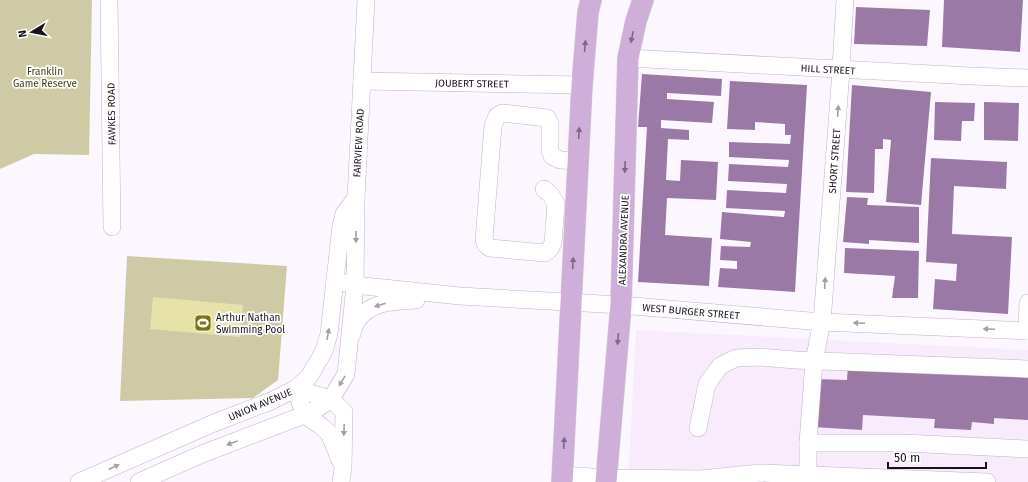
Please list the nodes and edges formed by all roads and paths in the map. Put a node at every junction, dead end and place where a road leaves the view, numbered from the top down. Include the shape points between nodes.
1 (109, 0) edge
2 (366, 0) edge
3 (591, 0) edge
4 (643, 0) edge
5 (845, 0) edge
6 (628, 58) junction
7 (841, 69) junction
8 (1028, 78) edge
9 (362, 82) junction
10 (582, 85) junction
11 (578, 162) junction
12 (544, 189) dead end
13 (356, 198) junction
14 (112, 227) dead end
15 (335, 280) junction
16 (355, 286) junction
17 (460, 296) junction
18 (572, 302) junction
19 (1028, 303) edge
20 (621, 304) junction
21 (822, 322) junction
22 (1027, 331) edge
23 (349, 343) junction
24 (814, 361) junction
25 (1028, 369) edge
26 (295, 389) junction
27 (331, 399) junction
28 (305, 415) junction
29 (698, 428) dead end
30 (808, 443) junction
31 (1028, 449) edge
32 (342, 475) edge
33 (808, 475) junction
34 (562, 478) edge
35 (607, 480) edge
36 (665, 480) edge
37 (80, 482) edge
38 (139, 482) edge
39 (987, 482) edge

1 - 14 street, FAWKES ROAD
2 - 9 street, FAIRVIEW ROAD
10 -> 3 main road
4 -> 6 main road, ALEXANDRA AVENUE
5 - 7 street, SHORT STREET
6 - 7 street, HILL STREET
6 -> 20 main road, ALEXANDRA AVENUE
7 - 8 street, HILL STREET
21 -> 7 street, SHORT STREET
9 - 10 street, JOUBERT STREET
9 - 13 street, FAIRVIEW ROAD
11 -> 10 main road
11 - 12 street via 560,160 552,156 550,124 547,118 502,113 497,116 493,126 484,240 486,245 490,248 544,253 550,249 553,242 556,204
18 -> 11 main road
13 - 15 street, UNION AVENUE via 344,214
13 -> 16 street, FAIRVIEW ROAD
15 - 16 street, WEST BURGER STREET
26 -> 15 street, UNION AVENUE via 309,377 324,351 329,334
16 - 17 street, WEST BURGER STREET
16 - 23 street
17 - 18 street, WEST BURGER STREET
17 -> 23 street via 389,302 375,306 356,322
18 - 20 street, WEST BURGER STREET
34 -> 18 main road
19 - 22 street
20 - 21 street, WEST BURGER STREET
20 -> 35 main road, ALEXANDRA AVENUE
22 -> 21 street, WEST BURGER STREET
21 - 24 street, SHORT STREET
23 -> 27 street via 346,374
24 - 25 street
24 - 29 street via 736,358 720,366 707,384
24 - 30 street, SHORT STREET
26 - 27 street
26 - 28 street
37 -> 26 street, UNION AVENUE
27 - 28 street
27 -> 32 street via 344,412
28 - 32 street via 329,433
28 -> 38 street via 202,454
30 - 31 street via 904,443
30 - 33 street, SHORT STREET
33 - 36 street via 760,473
33 - 39 street
34 - 35 street
35 - 36 street

